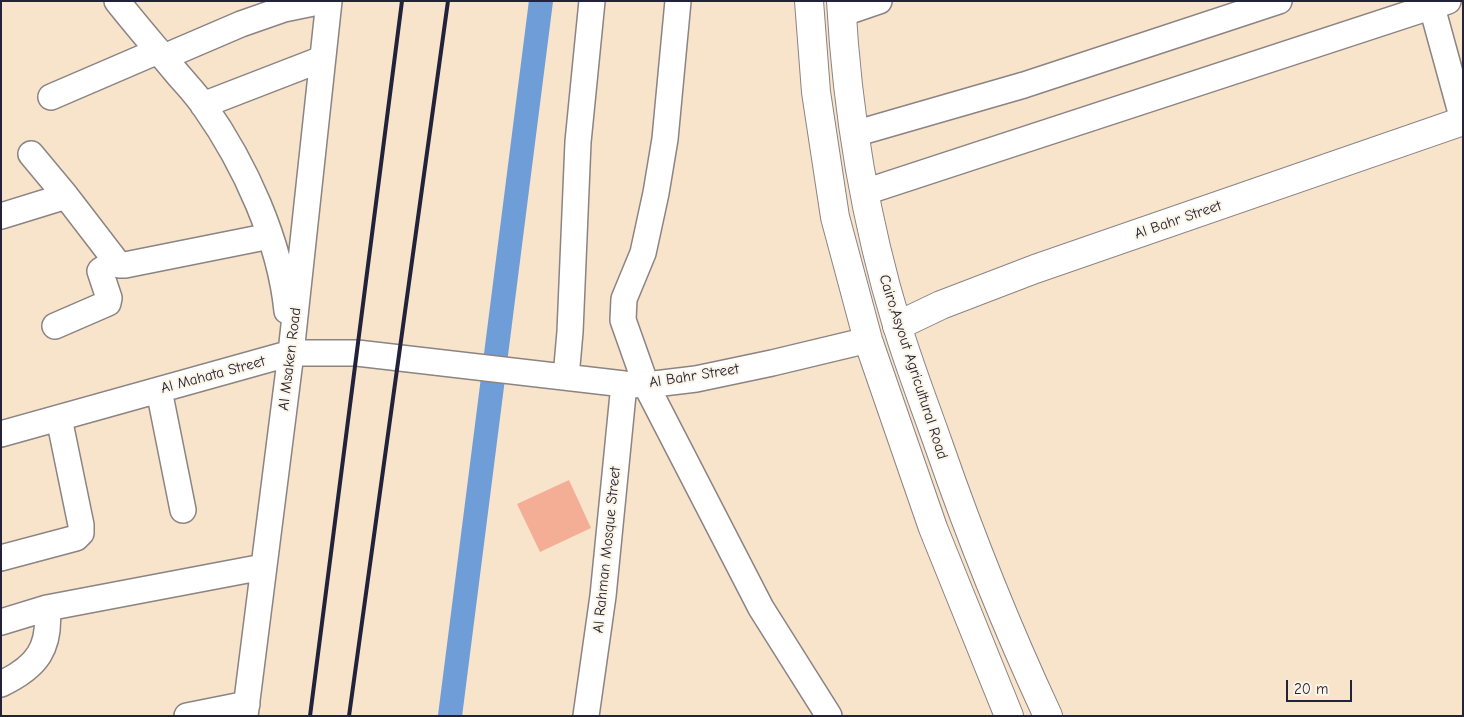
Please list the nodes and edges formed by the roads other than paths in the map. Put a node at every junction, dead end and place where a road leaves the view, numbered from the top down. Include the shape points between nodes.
1 (117, 1) edge
2 (323, 1) edge
3 (329, 1) edge
4 (592, 1) edge
5 (678, 1) edge
6 (809, 1) edge
7 (880, 1) edge
8 (1279, 1) edge
9 (1440, 4) edge
10 (841, 8) edge
11 (1452, 40) edge
12 (161, 54) junction
13 (322, 59) junction
14 (51, 96) dead end
15 (204, 105) junction
16 (1463, 121) edge
17 (854, 134) junction
18 (31, 154) dead end
19 (865, 192) junction
20 (66, 196) junction
21 (1, 216) edge
22 (270, 236) junction
23 (115, 261) junction
24 (55, 326) dead end
25 (897, 326) junction
26 (868, 340) junction
27 (291, 353) junction
28 (518, 371) joint
29 (566, 377) junction
30 (635, 384) junction
31 (159, 390) junction
32 (59, 418) junction
33 (1, 434) edge
34 (183, 510) dead end
35 (1, 558) edge
36 (263, 567) junction
37 (47, 608) junction
38 (1, 622) edge
39 (1, 684) edge
40 (246, 710) edge
41 (187, 716) edge
42 (586, 716) edge
43 (829, 716) edge
44 (1009, 716) edge
45 (1048, 716) edge

1 - 12 street
2 - 12 street via 284,9
3 - 13 street, Al Msaken Road
4 - 29 street via 578,142
5 - 30 street via 665,139 656,193 643,252 623,304
6 - 26 main road, Cairo,Asyout Agricultural Road via 816,92 836,217
7 - 10 street
8 - 17 street via 1024,85
9 - 11 street
9 - 19 street
10 - 17 main road, Cairo,Asyout Agricultural Road
11 - 16 street
12 - 14 street
12 - 15 street
13 - 15 street
13 - 27 street, Al Msaken Road
15 - 22 street via 232,148
16 - 25 main road, Al Bahr Street via 1027,273 941,305
17 - 19 main road, Cairo,Asyout Agricultural Road
18 - 20 street
19 - 25 main road, Cairo,Asyout Agricultural Road via 879,262
20 - 21 street
20 - 23 street
22 - 23 street via 125,265
22 - 27 street via 285,294
23 - 24 street via 100,271 108,303
25 - 45 main road, Cairo,Asyout Agricultural Road via 963,514 1018,652
26 - 30 street, Al Bahr Street via 696,379
26 - 44 main road, Cairo,Asyout Agricultural Road via 933,528
27 - 28 street, Al Mahata Street via 357,353
27 - 31 street, Al Mahata Street
27 - 36 street, Al Msaken Road
28 - 29 street, Al Bahr Street
29 - 30 street, Al Bahr Street
30 - 42 street, Al Rahman Mosque Street
30 - 43 street via 760,608
31 - 32 street, Al Mahata Street
31 - 34 street
32 - 33 street, Al Mahata Street
32 - 35 street via 81,533 76,538
36 - 37 street
36 - 40 street, Al Msaken Road
37 - 38 street
37 - 39 street via 49,626 38,659
40 - 41 street

